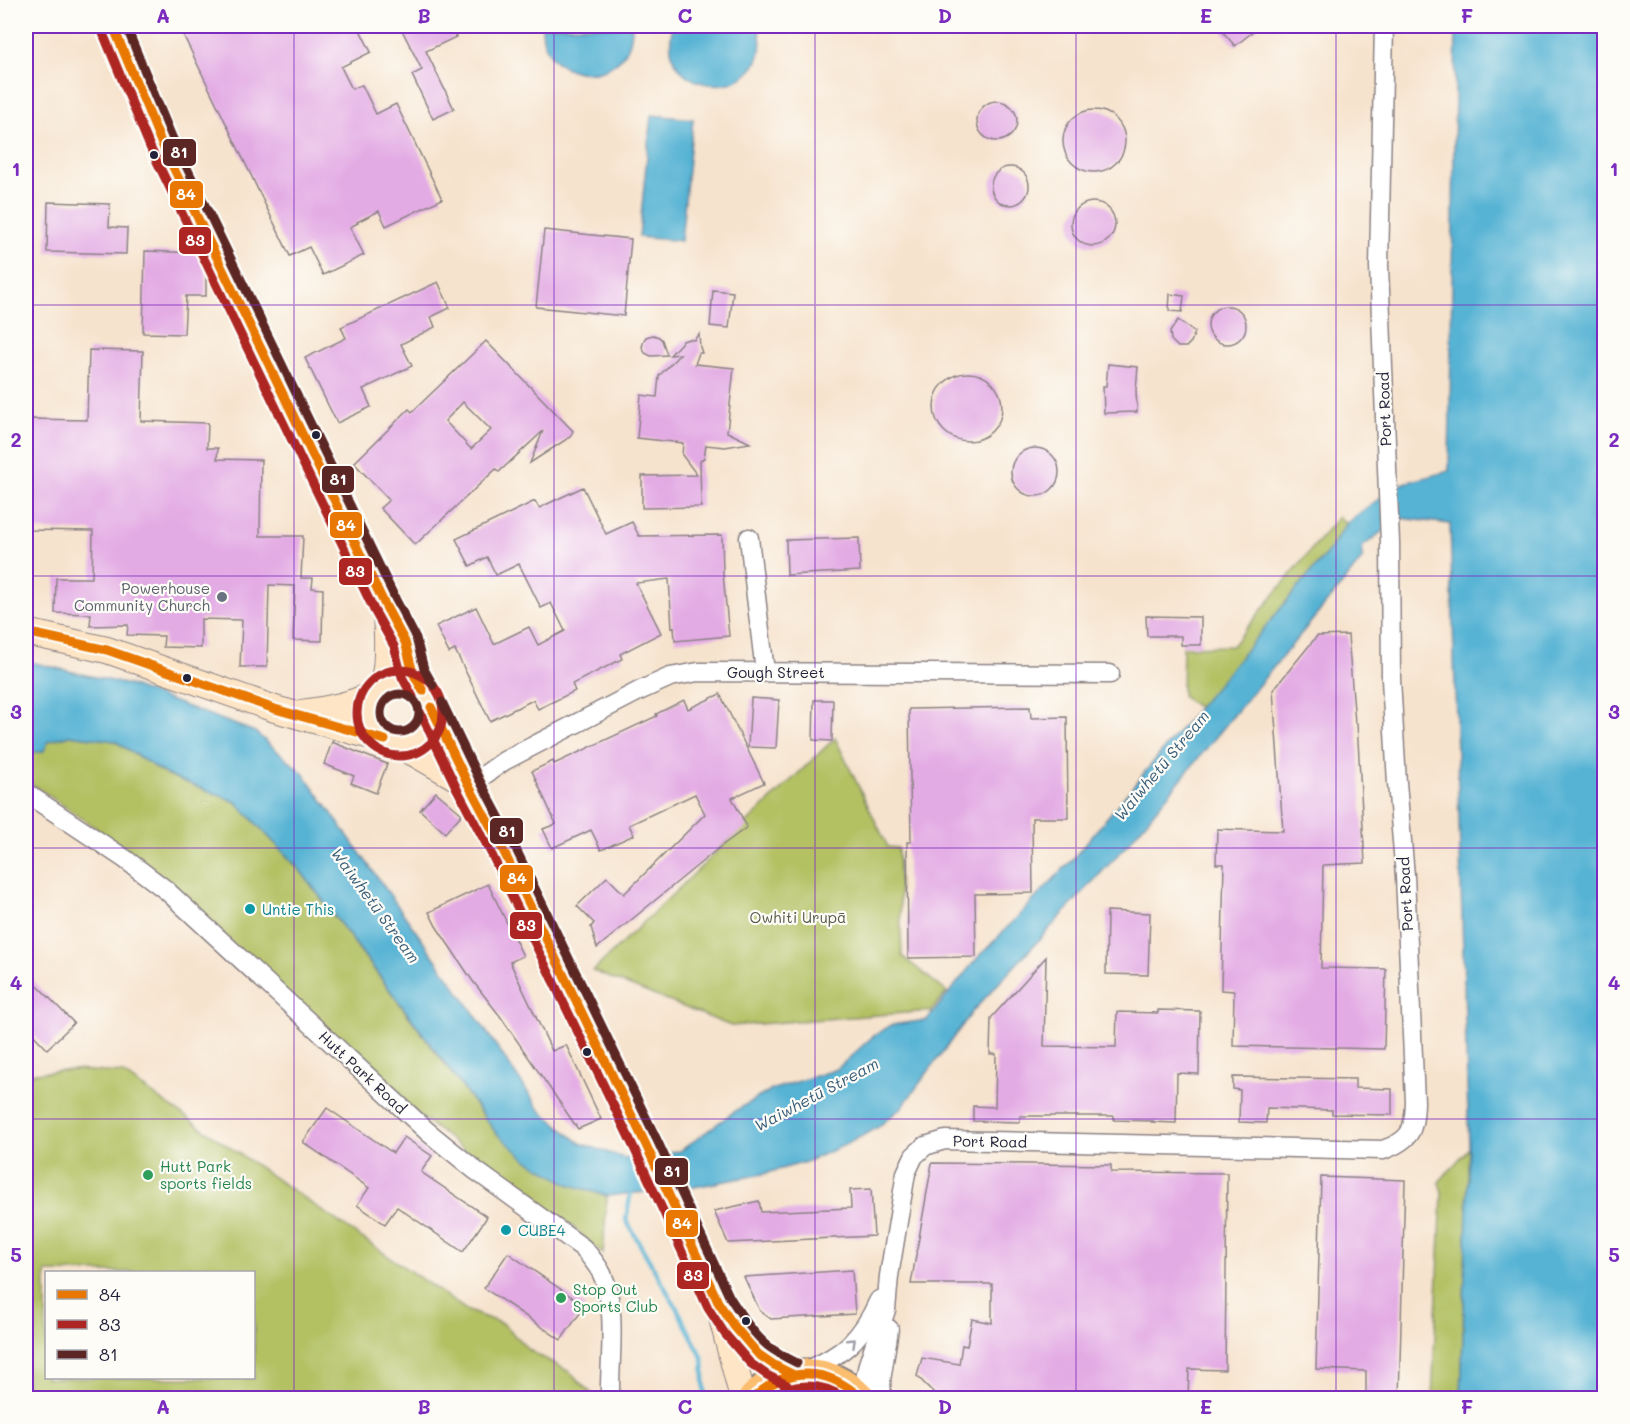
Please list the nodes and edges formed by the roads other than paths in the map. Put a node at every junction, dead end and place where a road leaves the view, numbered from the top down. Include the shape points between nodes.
1 (113, 26) edge
2 (1384, 26) edge
3 (749, 538) dead end
4 (385, 605) junction
5 (26, 632) edge
6 (765, 672) junction
7 (1110, 674) dead end
8 (376, 692) junction
9 (427, 699) junction
10 (290, 714) junction
11 (389, 742) junction
12 (469, 785) junction
13 (26, 793) edge
14 (889, 1276) junction
15 (718, 1302) junction
16 (797, 1373) junction
17 (610, 1398) edge
18 (743, 1398) edge
19 (753, 1398) edge
20 (862, 1398) edge
21 (882, 1398) edge

1 - 4 main road via 161,142
2 - 14 street, Port Road via 1379,266 1391,679 1405,876 1414,1124 1398,1145 1383,1150 945,1140 925,1146 914,1155 906,1173
3 - 6 street
4 - 8 main road via 387,657
4 - 9 main road via 405,642 413,673
5 - 10 main road via 107,650
6 - 7 street, Gough Street
6 - 12 street, Gough Street via 698,672 670,677 504,761
8 - 9 main road via 402,682 416,686
8 - 10 main road via 337,707
8 - 11 main road via 370,706 371,726
9 - 11 main road via 430,724 425,732 410,742
9 - 12 main road
10 - 11 main road
11 - 12 main road
12 - 15 main road via 646,1145
13 - 17 street, Hutt Park Road via 166,890 428,1132 583,1248 602,1274 608,1294
16 -> 14 street, Port Road via 830,1359 853,1343 870,1321
14 - 20 street, Port Road via 886,1310 868,1364
14 - 21 street, Port Road via 891,1299
15 - 16 main road via 758,1354
15 - 18 main road
16 - 19 main road via 773,1381
16 - 20 main road via 826,1375

